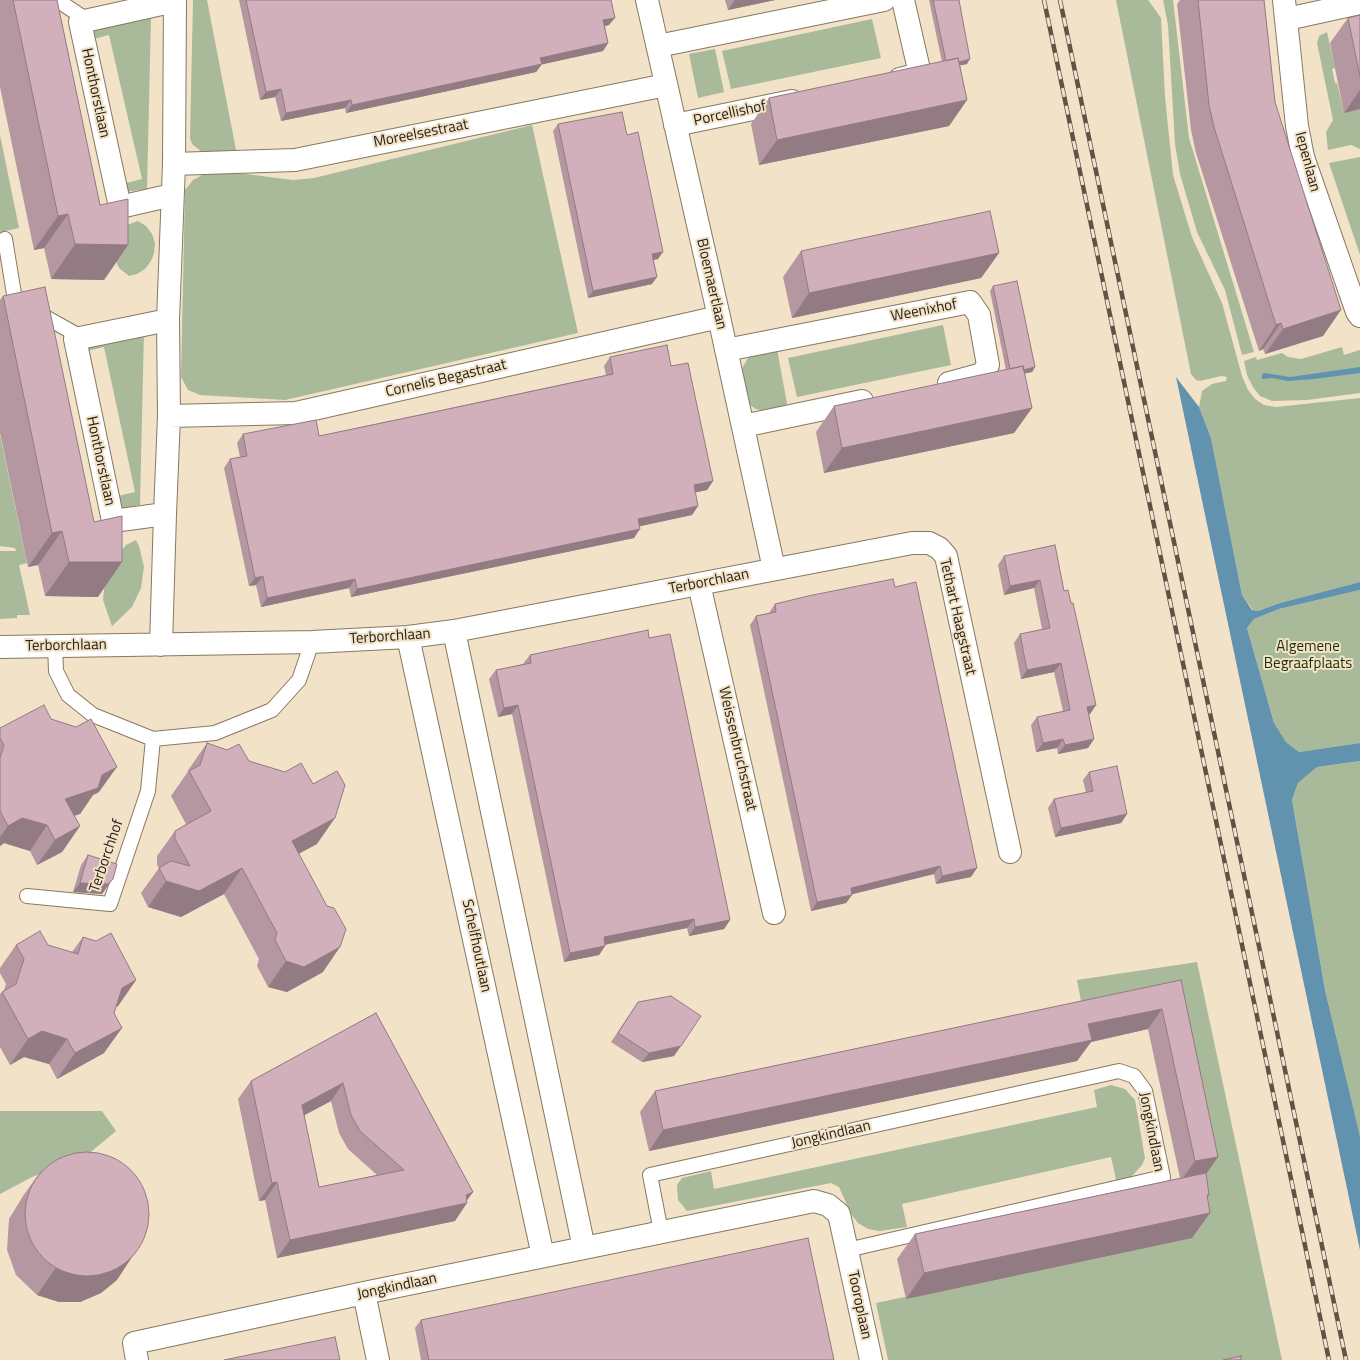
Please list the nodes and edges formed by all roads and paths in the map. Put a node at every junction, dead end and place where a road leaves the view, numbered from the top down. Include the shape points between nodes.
1 (57, 0) edge
2 (647, 0) edge
3 (884, 0) edge
4 (903, 0) edge
5 (175, 1) edge
6 (1360, 3) edge
7 (1285, 9) edge
8 (87, 20) junction
9 (658, 46) junction
10 (882, 82) edge
11 (666, 85) junction
12 (813, 97) edge
13 (675, 125) junction
14 (174, 164) junction
15 (172, 195) junction
16 (5, 239) dead end
17 (1360, 316) edge
18 (719, 317) junction
19 (168, 320) junction
20 (81, 337) junction
21 (726, 350) junction
22 (926, 388) edge
23 (880, 397) edge
24 (169, 416) junction
25 (743, 426) junction
26 (165, 514) junction
27 (774, 569) junction
28 (699, 584) junction
29 (454, 632) junction
30 (408, 636) junction
31 (312, 642) junction
32 (161, 645) junction
33 (0, 646) edge
34 (55, 646) junction
35 (153, 739) junction
36 (1010, 852) dead end
37 (27, 896) dead end
38 (774, 913) dead end
39 (661, 1232) junction
40 (584, 1248) junction
41 (847, 1250) junction
42 (543, 1256) junction
43 (364, 1293) junction
44 (136, 1351) edge
45 (378, 1360) edge
46 (872, 1360) edge

1 - 8 lane
2 - 9 street, Bloemaertlaan
3 - 9 street
4 - 10 street via 920,74
5 - 8 street
5 - 14 street
6 - 7 street
7 - 17 street, Iepenlaan via 1297,126 1303,157
8 - 15 street, Honthorstlaan via 80,22 120,207
9 - 11 street, Bloemaertlaan
11 - 13 street, Bloemaertlaan
11 - 14 street, Moreelsestraat via 296,160
12 - 13 street, Porcellishof
13 - 18 street, Bloemaertlaan
14 - 15 street
15 - 19 street
16 - 20 lane via 15,300
18 - 21 street, Bloemaertlaan
18 - 24 street, Cornelis Begastraat via 296,413
19 - 20 street
19 - 24 street
20 - 26 street, Honthorstlaan via 75,339 113,521
21 - 22 street, Weenixhof via 970,302 979,315 988,365 982,374 972,378
21 - 25 street, Bloemaertlaan
23 - 25 street
24 - 26 street
25 - 27 street, Bloemaertlaan
26 - 32 street
27 - 28 street, Terborchlaan
27 - 36 street, Tethart Haagstraat via 912,542 929,543 946,556
28 - 29 street, Terborchlaan
28 - 38 street, Weissenbruchstraat
29 - 30 street, Terborchlaan
29 - 40 street
30 - 31 street, Terborchlaan
30 - 42 street, Schelfhoutlaan
31 - 32 street, Terborchlaan
31 - 35 lane via 299,680 272,710 215,733
32 - 34 street, Terborchlaan
33 - 34 street, Terborchlaan
34 - 35 lane via 56,671 68,696 92,715
35 - 37 lane, Terborchhof via 148,791 110,904
39 - 40 street, Jongkindlaan
39 - 41 street, Jongkindlaan via 814,1201 828,1204 839,1214
39 - 41 lane, Jongkindlaan via 650,1175 1119,1071 1134,1076 1145,1091 1163,1177
40 - 42 street, Jongkindlaan
41 - 46 street, Tooroplaan
42 - 43 street, Jongkindlaan
43 - 44 street, Jongkindlaan
43 - 45 street

